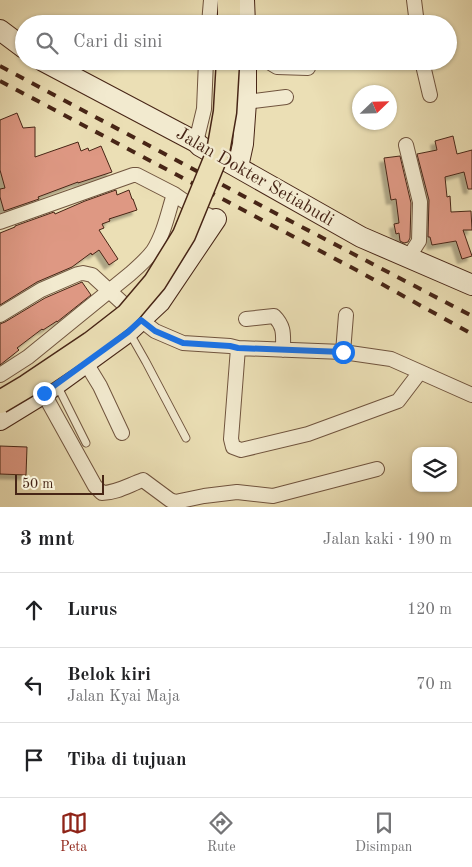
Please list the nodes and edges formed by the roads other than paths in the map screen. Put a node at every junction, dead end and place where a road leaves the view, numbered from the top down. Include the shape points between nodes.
1 (211, 0) edge
2 (229, 0) edge
3 (244, 0) edge
4 (414, 0) edge
5 (210, 15) edge
6 (229, 15) edge
7 (245, 15) edge
8 (416, 15) edge
9 (0, 30) edge
10 (15, 41) edge
11 (60, 70) edge
12 (206, 70) edge
13 (227, 70) edge
14 (246, 70) edge
15 (424, 70) edge
16 (430, 95) dead end
17 (286, 97) dead end
18 (246, 102) junction
19 (198, 144) junction
20 (406, 145) dead end
21 (231, 163) junction
22 (177, 196) junction
23 (216, 220) joint
24 (0, 222) edge
25 (408, 258) junction
26 (472, 285) edge
27 (110, 290) junction
28 (0, 315) edge
29 (346, 315) dead end
30 (246, 319) dead end
31 (135, 322) junction
32 (238, 348) junction
33 (283, 350) junction
34 (343, 352) junction
35 (86, 363) junction
36 (420, 372) junction
37 (0, 375) edge
38 (50, 389) junction
39 (472, 395) edge
40 (0, 402) edge
41 (0, 420) edge
42 (122, 433) dead end
43 (186, 438) dead end
44 (86, 443) dead end
45 (377, 469) dead end

1 - 5 street
2 - 6 main road
3 - 7 main road
4 - 8 street
9 - 10 main road
11 - 19 main road, Jalan Dokter Setiabudi
12 - 19 street
13 - 40 main road, bridge via 218,152 184,235 155,282 127,315 91,343
14 - 18 main road
15 - 16 street
17 - 18 street
18 - 21 main road via 243,144
19 - 21 main road, Jalan Dokter Setiabudi
20 - 25 street via 420,202 419,242
21 - 25 main road, Jalan Dokter Setiabudi via 361,237
22 - 23 street
22 - 24 street via 133,175
22 - 27 street via 152,252
23 - 31 main road via 160,302
25 - 26 main road, Jalan Dokter Setiabudi
27 - 28 street via 92,275 78,274 41,290
27 - 31 street via 121,300
27 - 37 street via 28,357
29 - 34 street
30 - 33 street via 274,316 282,327
31 - 32 street via 183,343
31 - 35 main road
31 - 43 lane via 146,362
32 - 33 street
32 - 36 street via 231,439 233,447 241,450 308,434 398,401
33 - 34 street
34 - 36 street via 391,359
35 - 38 main road
35 - 42 street
36 - 39 street
38 - 41 main road
38 - 44 lane
38 - 45 street via 49,403 102,493 112,493 143,480 176,502 232,493 273,496

